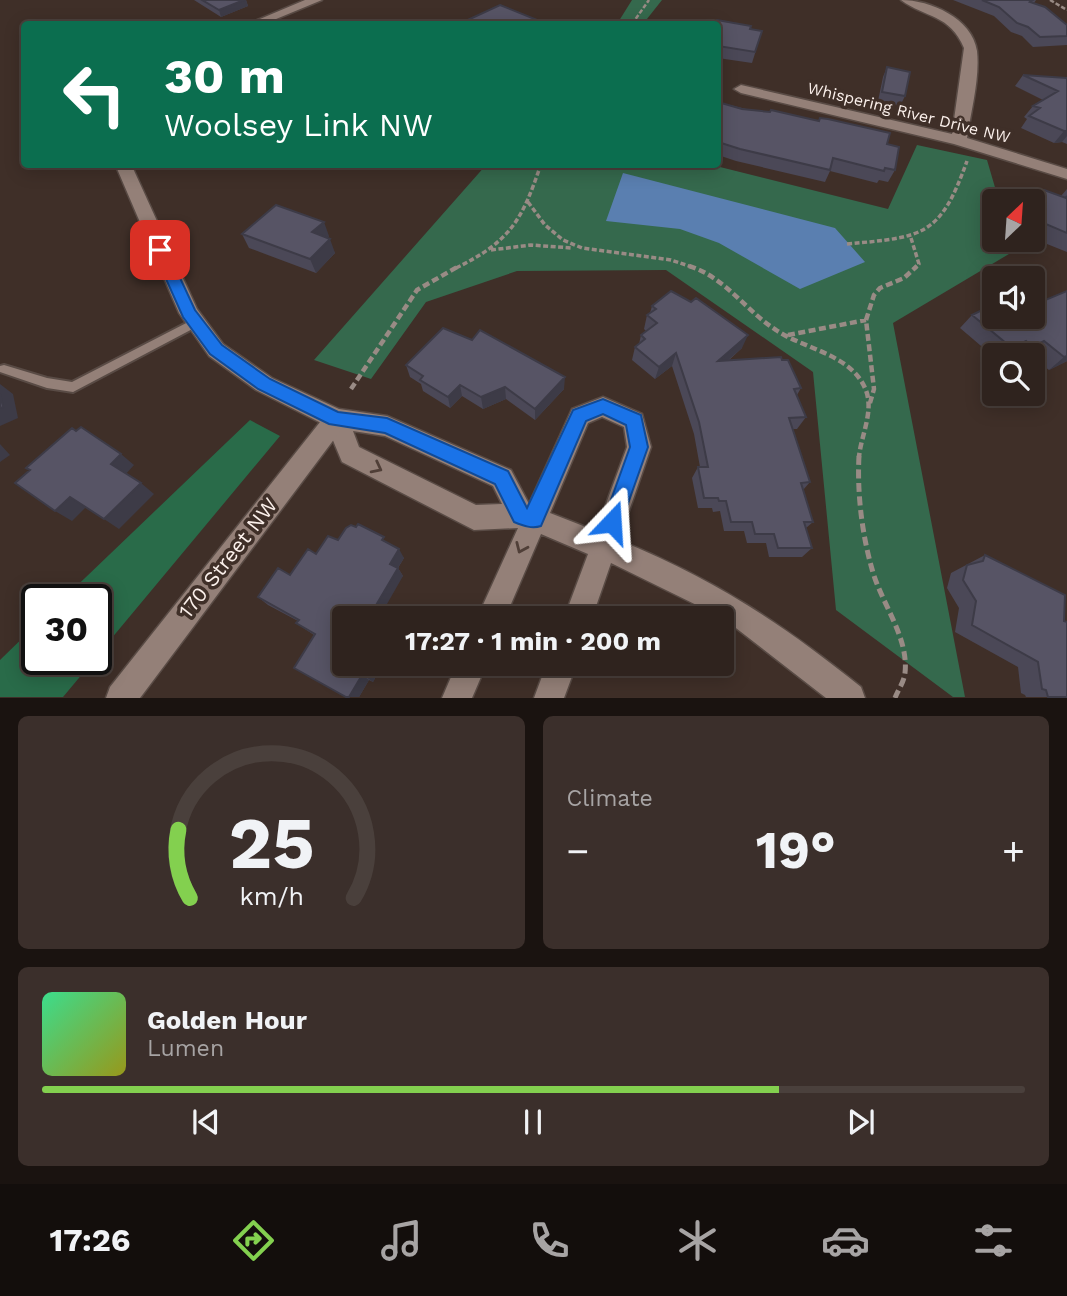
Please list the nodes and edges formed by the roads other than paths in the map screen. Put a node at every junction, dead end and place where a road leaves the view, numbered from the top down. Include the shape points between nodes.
1 (316, 0) edge
2 (907, 0) edge
3 (262, 21) edge
4 (741, 89) dead end
5 (966, 142) junction
6 (125, 168) edge
7 (1067, 174) edge
8 (196, 322) junction
9 (4, 369) dead end
10 (335, 419) junction
11 (528, 517) junction
12 (604, 547) junction
13 (495, 606) edge
14 (582, 606) edge
15 (466, 676) edge
16 (557, 676) edge
17 (121, 698) edge
18 (457, 698) edge
19 (549, 698) edge
20 (850, 698) edge

1 - 3 street
2 - 5 street via 946,17 963,32 971,50
4 - 5 street, Whispering River Drive NW
5 - 7 street, Whispering River Drive NW
6 - 8 street via 167,268
8 - 9 lane via 73,387
8 - 10 street via 216,350 264,384
10 - 11 street via 387,426 502,478
10 -> 11 street via 350,454 474,518
10 - 17 street, 170 Street NW
11 - 12 street
11 - 12 street via 579,416 603,407 634,421 639,447
11 -> 13 street
12 - 14 street
12 - 20 street via 726,605
15 - 18 street
16 - 19 street

